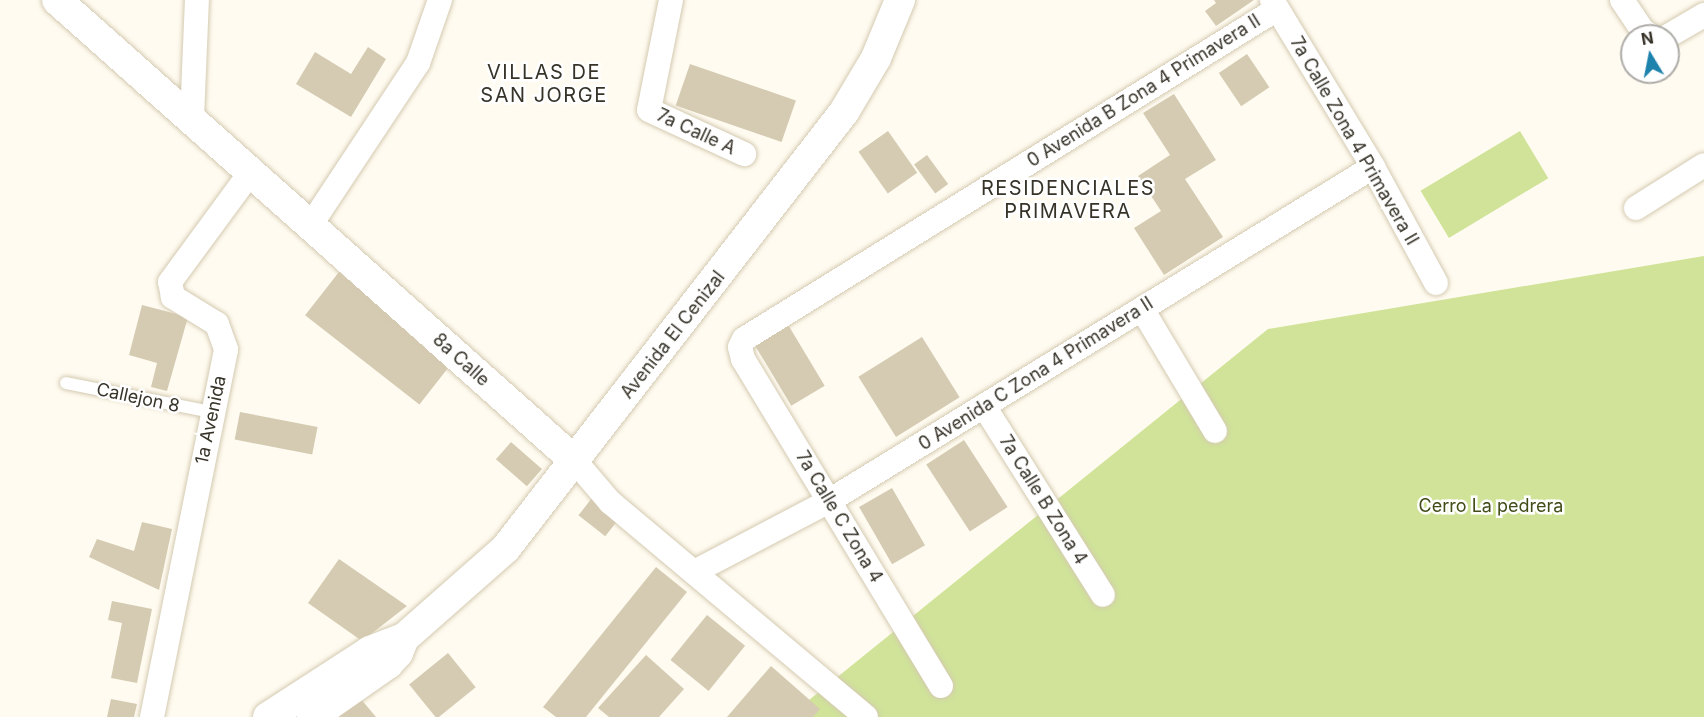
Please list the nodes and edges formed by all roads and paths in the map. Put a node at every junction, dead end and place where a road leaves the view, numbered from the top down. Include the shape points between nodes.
1 (57, 0) edge
2 (197, 0) edge
3 (440, 0) edge
4 (671, 0) edge
5 (900, 0) edge
6 (1623, 0) edge
7 (1274, 5) edge
8 (1704, 15) edge
9 (1638, 24) edge
10 (1680, 29) edge
11 (192, 118) junction
12 (744, 154) dead end
13 (1373, 167) junction
14 (1702, 168) edge
15 (250, 173) junction
16 (1636, 208) dead end
17 (310, 226) junction
18 (1436, 283) dead end
19 (1142, 309) junction
20 (741, 347) joint
21 (66, 383) dead end
22 (984, 405) junction
23 (211, 412) junction
24 (1215, 431) dead end
25 (575, 461) junction
26 (829, 501) junction
27 (694, 572) junction
28 (1103, 595) dead end
29 (404, 638) junction
30 (941, 686) dead end
31 (851, 712) edge
32 (152, 717) edge
33 (268, 717) edge
34 (312, 717) edge

1 - 11 street, 8a Calle
2 - 11 street
3 - 17 street via 417,63
4 - 12 street, 7a Calle A via 649,110
5 - 25 street, Avenida El Cenizal via 876,58 844,112
6 - 9 street
7 - 13 street, 7a Calle Zona 4 Primavera II
7 - 20 street, 0 Avenida B Zona 4 Primavera II via 752,332
8 - 10 street
11 - 15 street, 8a Calle
13 - 18 street, 7a Calle Zona 4 Primavera II
13 - 19 street, 0 Avenida C Zona 4 Primavera II
14 - 16 street
15 - 17 street, 8a Calle
15 - 23 street, 1a Avenida via 170,282 173,297 217,324 226,341
17 - 25 street, 8a Calle
19 - 22 street, 0 Avenida C Zona 4 Primavera II
19 - 24 street
20 - 26 street, 7a Calle C Zona 4 via 743,359
21 - 23 lane, Callejon 8
22 - 26 street, 0 Avenida C Zona 4 Primavera II
22 - 28 street, 7a Calle B Zona 4
23 - 32 street, 1a Avenida
25 - 27 street, 8a Calle via 610,502
25 - 29 street, Avenida El Cenizal via 506,548
26 - 27 street, 0 Avenida C Zona 4 Primavera II
26 - 30 street, 7a Calle C Zona 4
27 - 31 street, 8a Calle
29 - 33 street, Avenida El Cenizal via 370,651
29 - 34 street, Avenida El Cenizal via 388,664

